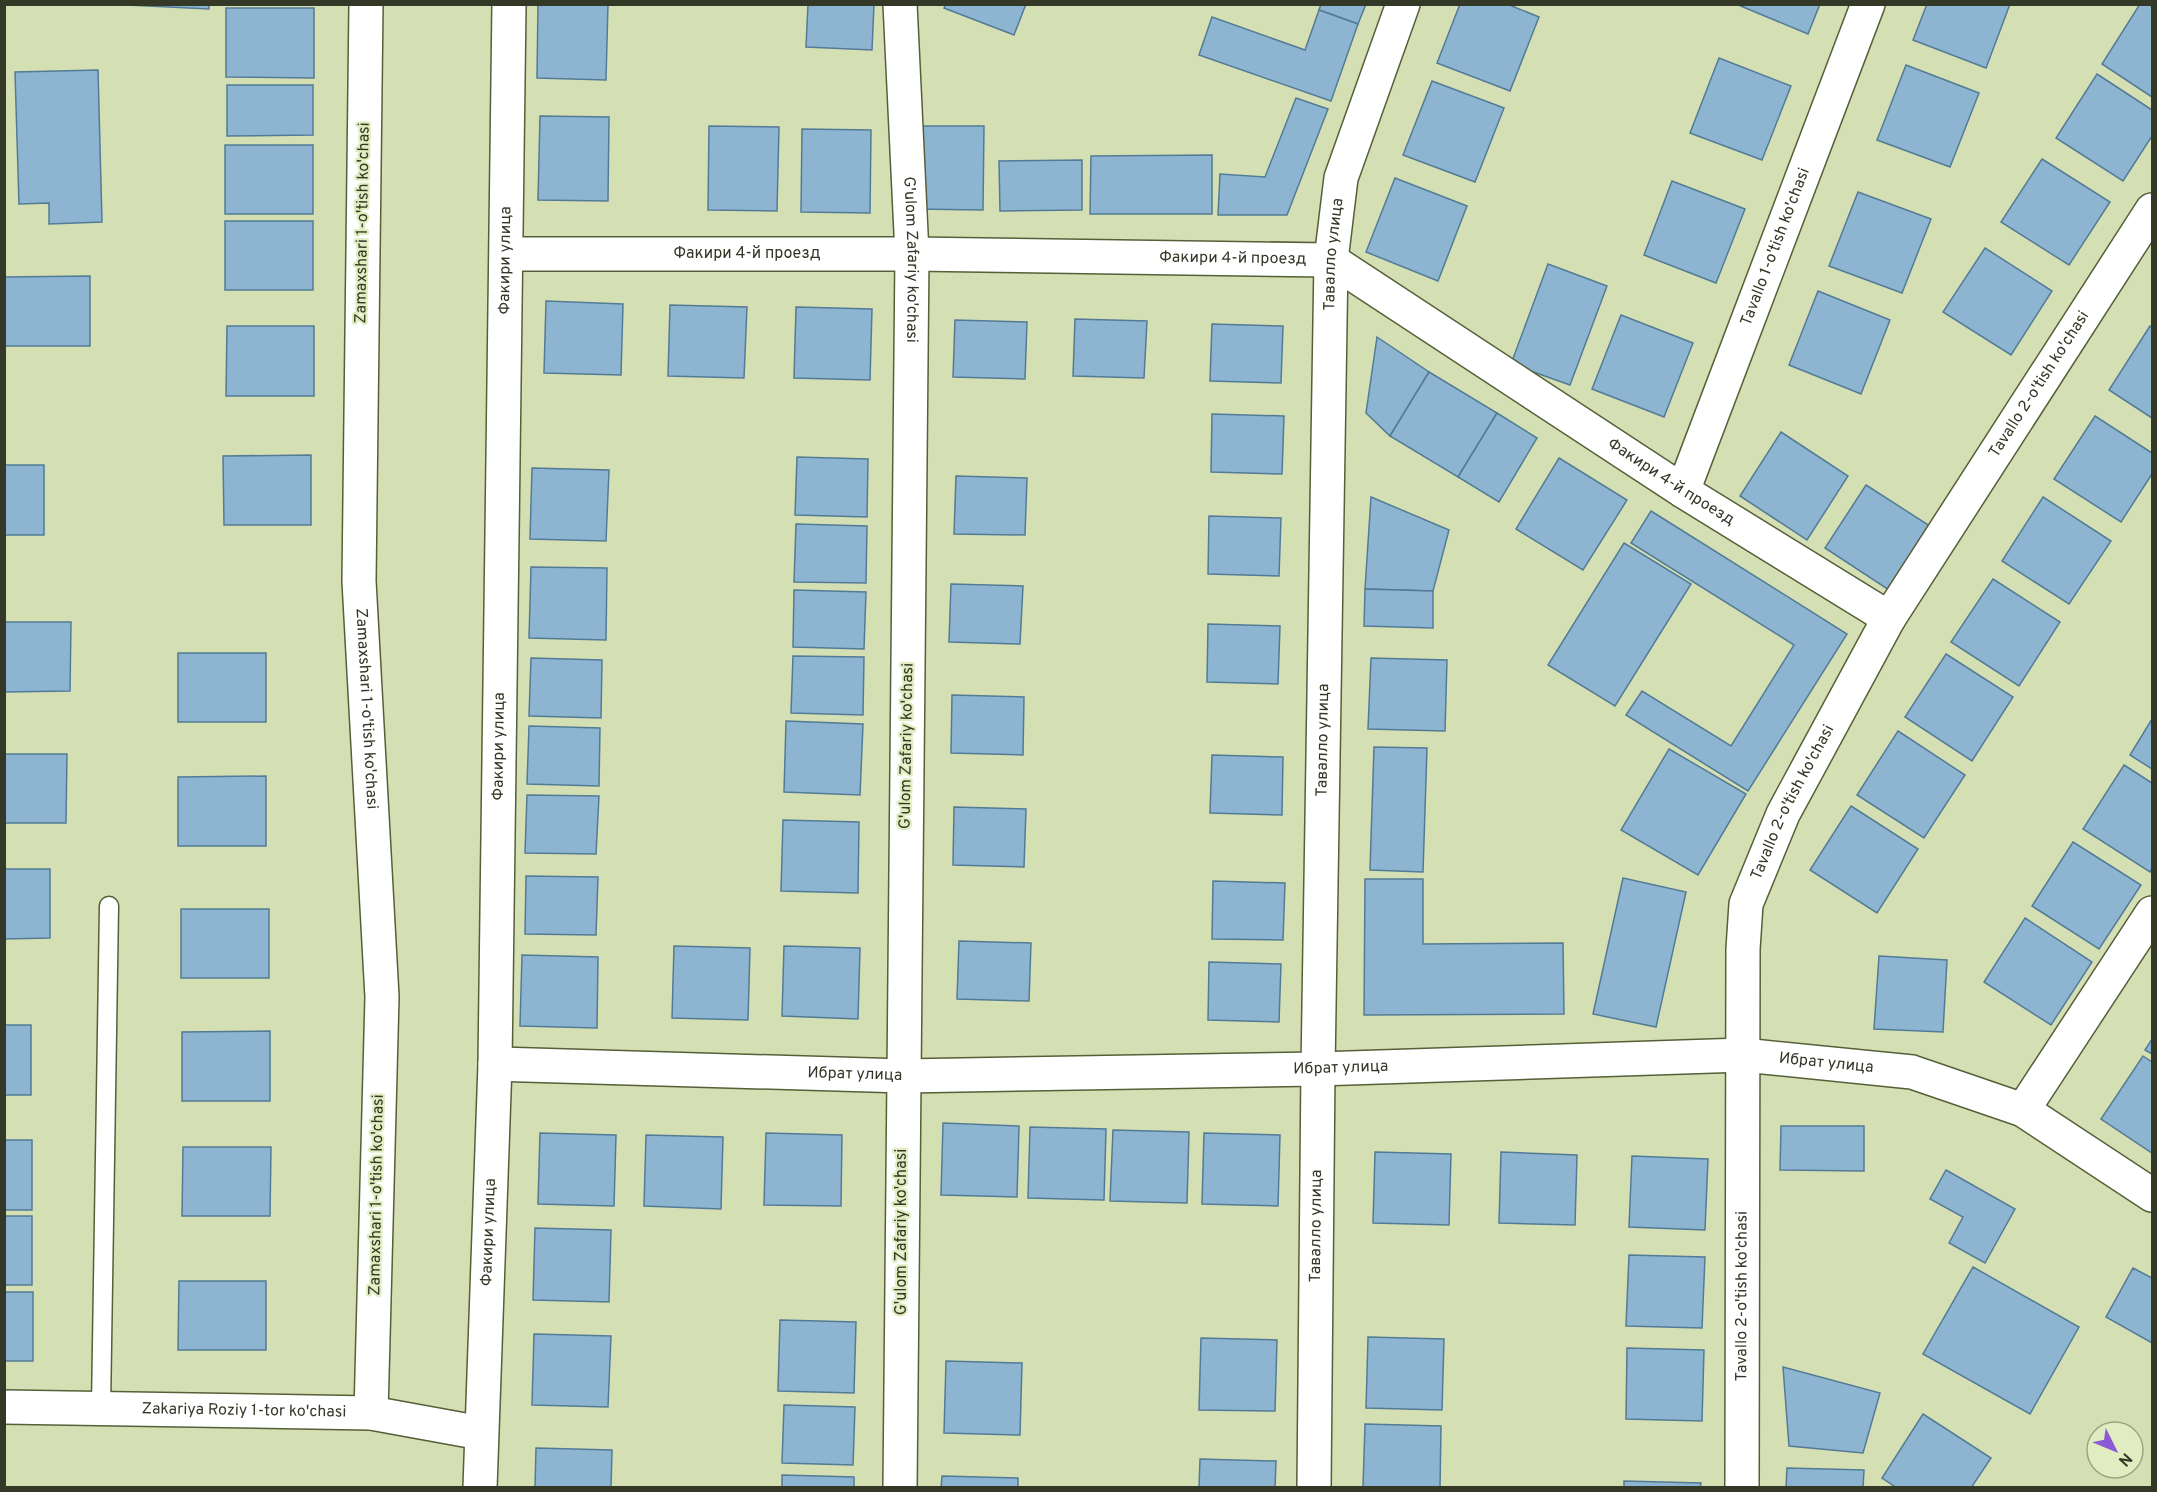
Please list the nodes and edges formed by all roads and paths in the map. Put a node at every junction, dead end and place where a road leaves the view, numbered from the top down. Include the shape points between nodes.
1 (366, 4) edge
2 (509, 4) edge
3 (900, 4) edge
4 (1403, 4) edge
5 (1868, 4) edge
6 (2152, 210) edge
7 (507, 254) junction
8 (912, 254) junction
9 (1331, 260) junction
10 (1683, 490) junction
11 (1889, 618) junction
12 (110, 906) dead end
13 (2152, 913) edge
14 (1743, 1055) junction
15 (495, 1064) junction
16 (1318, 1069) junction
17 (904, 1076) junction
18 (2023, 1110) junction
19 (2152, 1195) edge
20 (4, 1407) edge
21 (101, 1408) junction
22 (372, 1413) junction
23 (481, 1433) junction
24 (480, 1488) edge
25 (900, 1488) edge
26 (1314, 1488) edge
27 (1743, 1488) edge

1 - 22 street, Zamaxshari 1-o'tish ko'chasi via 359,581 382,997
2 - 7 street, Факири улица
3 - 8 street, G'ulom Zafariy ko'chasi
4 - 9 street, Тавалло улица via 1341,178
5 - 10 street, Tavallo 1-o'tish ko'chasi
6 - 11 street, Tavallo 2-o'tish ko'chasi
7 - 8 street, Факири 4-й проезд
7 - 15 street, Факири улица
8 - 9 street, Факири 4-й проезд
8 - 17 street, G'ulom Zafariy ko'chasi
9 - 10 street, Факири 4-й проезд
9 - 16 street, Тавалло улица
10 - 11 street, Факири 4-й проезд
11 - 14 street, Tavallo 2-o'tish ko'chasi via 1783,814 1746,904
12 - 21 lane
13 - 18 street
14 - 16 street, Ибрат улица
14 - 18 street, Ибрат улица via 1912,1072
14 - 27 street, Tavallo 2-o'tish ko'chasi
15 - 17 street, Ибрат улица
15 - 23 street, Факири улица
16 - 17 street, Ибрат улица
16 - 26 street, Тавалло улица
17 - 25 street, G'ulom Zafariy ko'chasi
18 - 19 street, Ибрат улица
20 - 21 street, Zakariya Roziy 1-tor ko'chasi
21 - 22 street, Zakariya Roziy 1-tor ko'chasi
22 - 23 street, Zakariya Roziy 1-tor ko'chasi
23 - 24 street, Факири улица

